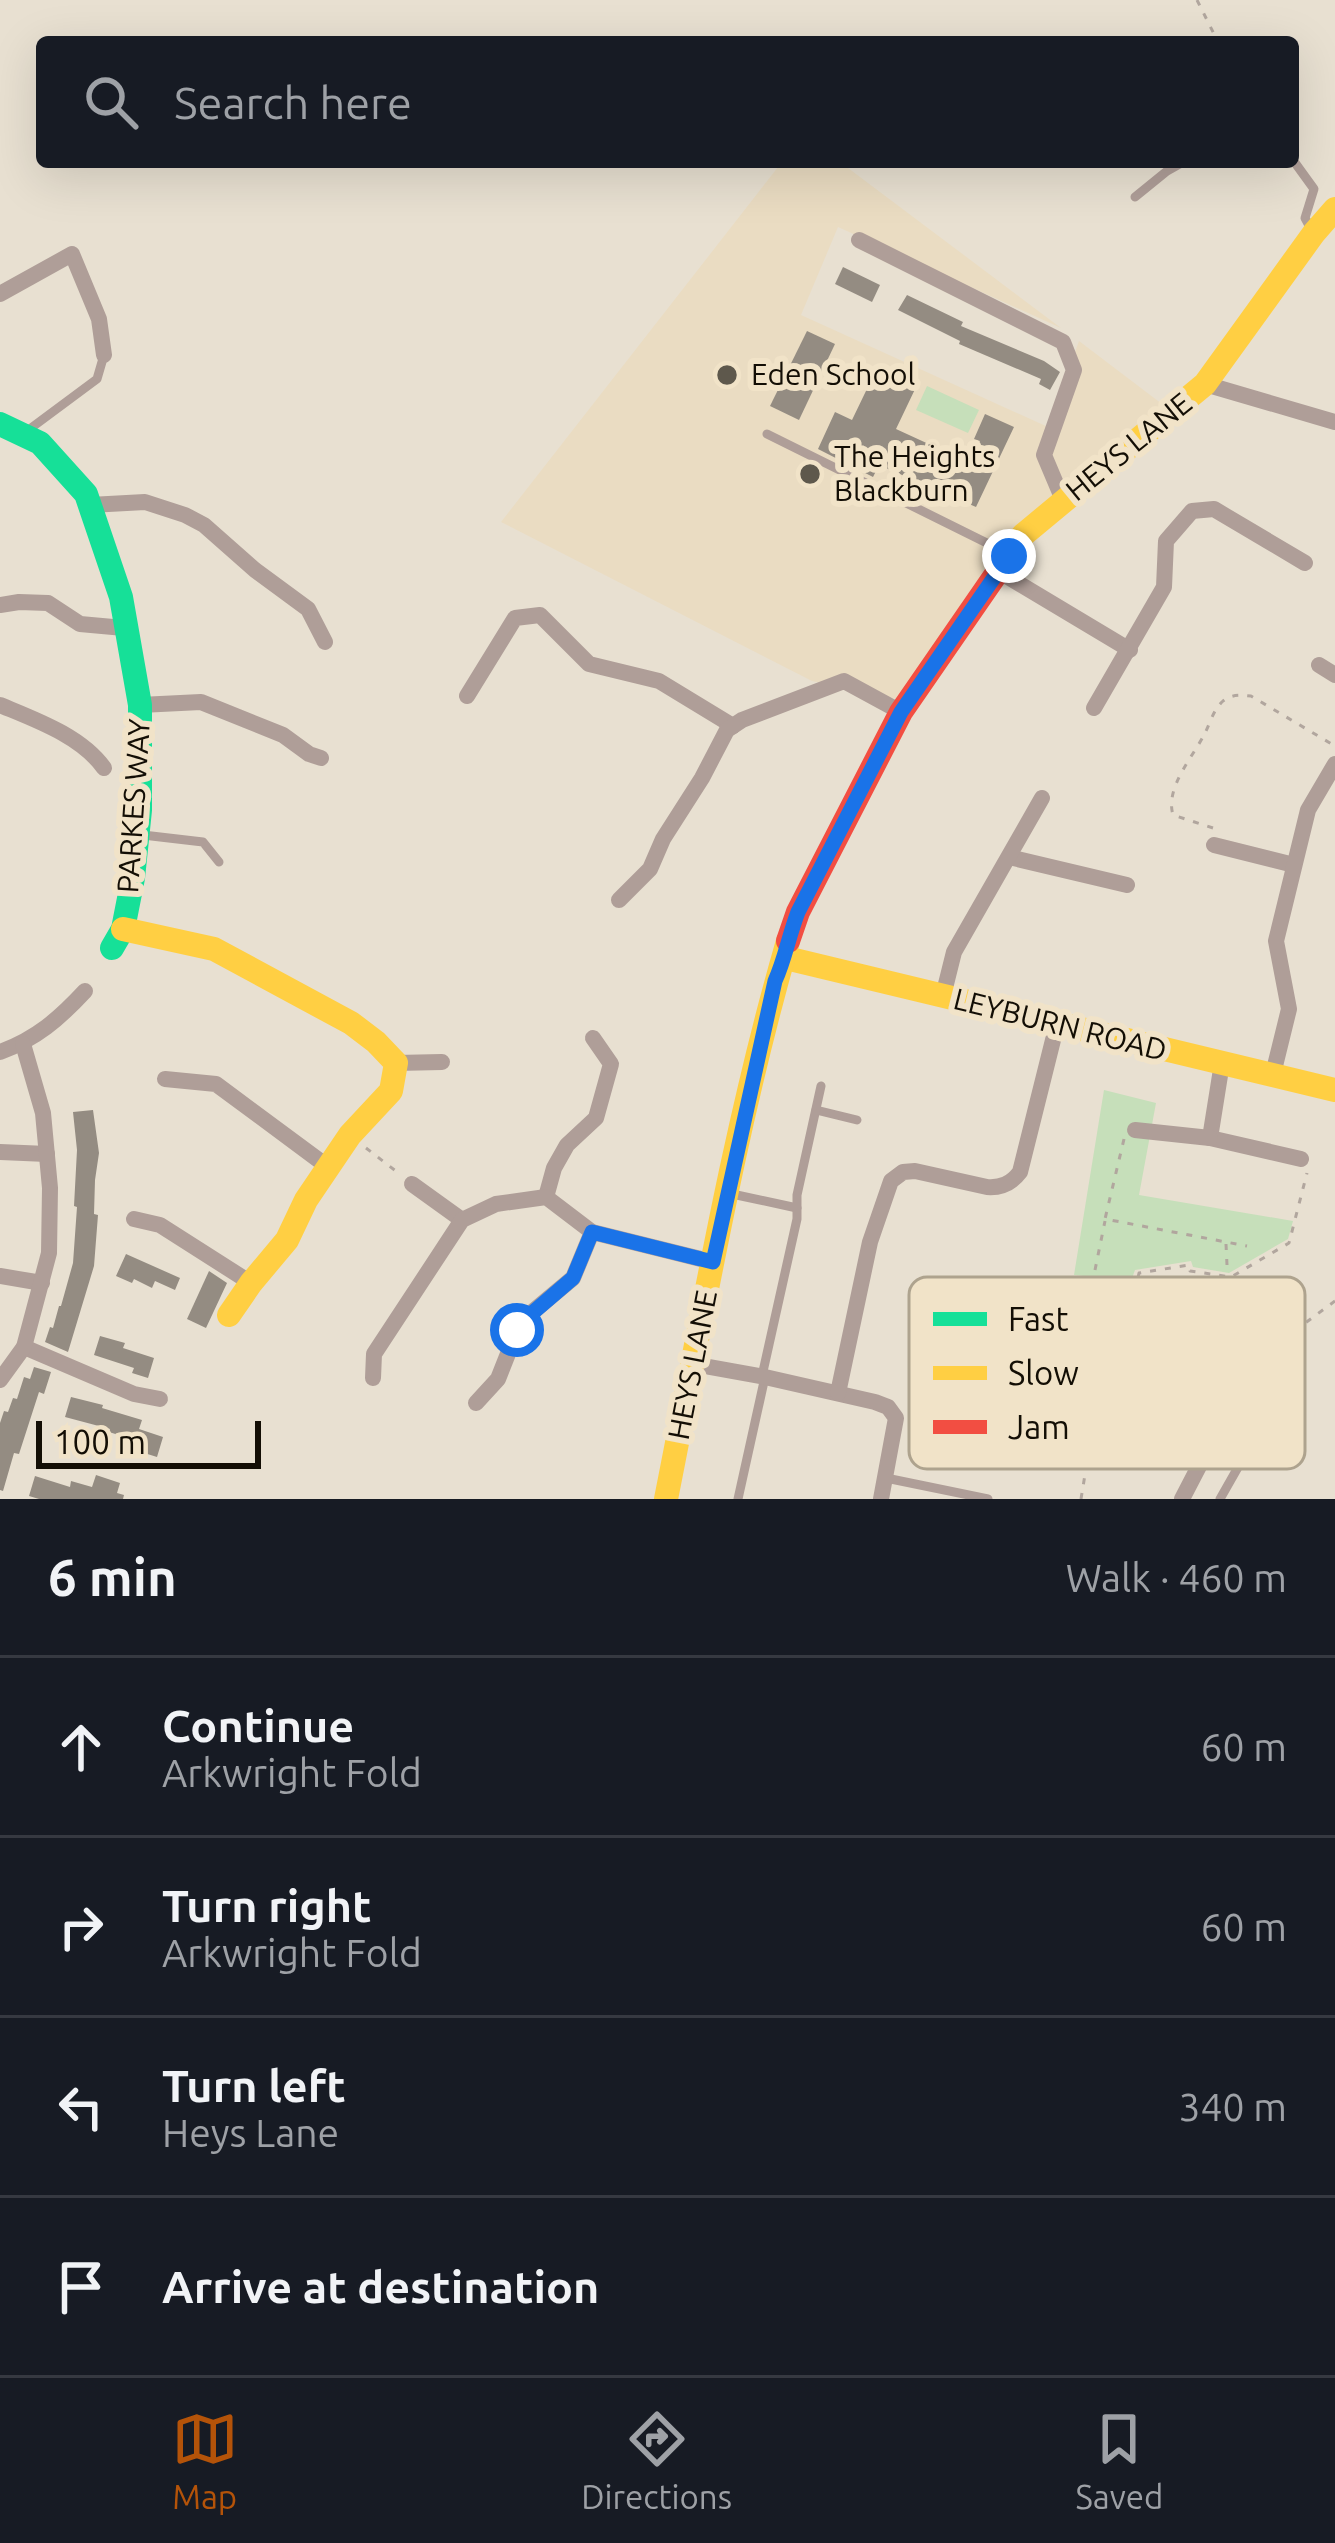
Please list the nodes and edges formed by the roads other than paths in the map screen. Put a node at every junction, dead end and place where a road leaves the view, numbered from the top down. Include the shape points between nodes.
1 (1299, 166) edge
2 (1172, 168) edge
3 (1135, 197) dead end
4 (1335, 209) edge
5 (1314, 233) junction
6 (859, 240) dead end
7 (0, 294) edge
8 (104, 355) joint
9 (1204, 384) junction
10 (1335, 422) edge
11 (11, 429) edge
12 (767, 434) dead end
13 (1063, 500) junction
14 (90, 505) junction
15 (1003, 563) junction
16 (1305, 563) dead end
17 (0, 605) edge
18 (124, 628) junction
19 (326, 642) dead end
20 (1130, 650) junction
21 (466, 697) dead end
22 (0, 705) edge
23 (140, 705) junction
24 (1094, 708) dead end
25 (901, 712) junction
26 (733, 726) junction
27 (321, 758) dead end
28 (1335, 764) edge
29 (104, 768) dead end
30 (1042, 798) dead end
31 (137, 834) junction
32 (1214, 845) road end
33 (1009, 856) junction
34 (219, 862) dead end
35 (1294, 865) junction
36 (1127, 885) dead end
37 (619, 900) dead end
38 (785, 958) junction
39 (85, 991) dead end
40 (943, 996) junction
41 (1057, 1024) junction
42 (593, 1038) dead end
43 (23, 1043) junction
44 (0, 1052) edge
45 (442, 1062) dead end
46 (396, 1063) junction
47 (1222, 1063) junction
48 (1273, 1074) junction
49 (165, 1079) dead end
50 (821, 1086) dead end
51 (1335, 1090) edge
52 (816, 1110) junction
53 (857, 1120) dead end
54 (1135, 1130) road end
55 (1210, 1138) junction
56 (0, 1152) edge
57 (47, 1154) junction
58 (1301, 1159) road end
59 (328, 1167) junction
60 (412, 1184) road end
61 (727, 1193) junction
62 (546, 1197) junction
63 (797, 1208) junction
64 (134, 1220) dead end
65 (462, 1220) junction
66 (592, 1232) junction
67 (713, 1262) junction
68 (0, 1276) edge
69 (250, 1282) junction
70 (42, 1283) junction
71 (229, 1315) dead end
72 (24, 1347) junction
73 (693, 1364) junction
74 (763, 1376) junction
75 (373, 1378) dead end
76 (0, 1380) edge
77 (838, 1393) junction
78 (160, 1399) dead end
79 (476, 1403) dead end
80 (1198, 1469) edge
81 (1237, 1469) edge
82 (886, 1478) junction
83 (666, 1499) edge
84 (738, 1499) edge
85 (881, 1499) edge
86 (988, 1499) edge
87 (1182, 1499) edge
88 (1220, 1499) edge

1 - 5 lane via 1314,189 1305,218
2 - 3 lane
4 - 5 street, HEYS LANE
5 - 9 street, HEYS LANE
6 - 13 street via 1063,342 1074,370 1044,454
7 - 8 street via 72,254
8 - 11 lane via 97,379
9 - 10 street
9 - 13 street, HEYS LANE
11 - 14 street, PARKES WAY via 40,443
12 - 15 lane via 999,548
13 - 15 street, HEYS LANE
14 - 18 street, PARKES WAY
14 - 19 street via 145,502 185,514 308,609
15 - 20 street
15 - 25 street, HEYS LANE
16 - 20 street via 1214,509 1192,511 1166,541 1164,587
17 - 18 street via 48,603 80,624
18 - 23 street, PARKES WAY
20 - 24 street
21 - 26 street via 515,618 540,616 589,664 659,681
22 - 29 street via 70,739
23 - 27 street via 201,702
23 - 31 street, PARKES WAY
25 - 26 street via 844,681
25 - 38 street, HEYS LANE via 798,912
26 - 37 street via 650,869
28 - 35 street via 1308,809
30 - 33 street
31 - 34 lane via 203,842
31 - 46 street, PARKES WAY via 118,938 214,949 351,1023
32 - 35 street
33 - 36 street
33 - 40 street via 954,952
35 - 48 street via 1276,941 1289,1009
38 - 40 street, LEYBURN ROAD
38 - 61 street, HEYS LANE
39 - 43 street
40 - 41 street, LEYBURN ROAD
41 - 47 street, LEYBURN ROAD
41 - 77 street via 1014,1180 987,1187 915,1171 891,1180
42 - 62 street via 611,1064 607,1088 596,1118 554,1168
43 - 44 street
43 - 57 street
45 - 46 street
46 - 59 street via 391,1091
47 - 48 street, LEYBURN ROAD
47 - 55 street
48 - 51 street, LEYBURN ROAD
49 - 59 street via 216,1084
50 - 52 lane
52 - 53 lane
52 - 63 lane
54 - 55 street
55 - 58 street
56 - 57 street
57 - 70 street
59 - 69 street via 287,1240
60 - 65 street
61 - 63 lane
61 - 67 street, HEYS LANE
62 - 65 street via 496,1204
62 - 66 street
63 - 74 lane
64 - 69 street via 160,1225
65 - 75 street via 374,1354
66 - 67 street
66 - 79 street via 573,1278 517,1330 498,1379
67 - 73 street, HEYS LANE
68 - 70 street
69 - 71 street
70 - 72 street
72 - 76 street
72 - 78 street
73 - 74 street
73 - 83 street, HEYS LANE
74 - 77 street
74 - 84 lane
77 - 82 street via 888,1407 896,1418
80 - 87 street
81 - 88 lane
82 - 85 street
82 - 86 lane

